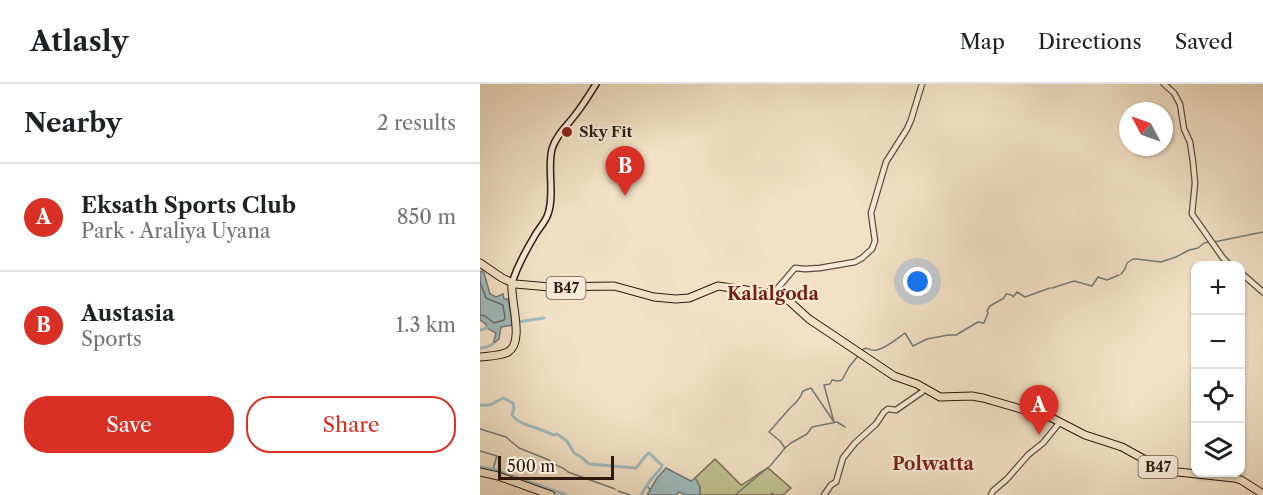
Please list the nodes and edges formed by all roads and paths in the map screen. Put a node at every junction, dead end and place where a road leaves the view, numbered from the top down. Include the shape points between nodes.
1 (596, 84) edge
2 (922, 84) edge
3 (1164, 84) edge
4 (1226, 261) edge
5 (480, 264) edge
6 (515, 273) junction
7 (1245, 276) edge
8 (501, 279) junction
9 (512, 284) junction
10 (523, 286) junction
11 (1263, 292) edge
12 (774, 295) junction
13 (512, 299) junction
14 (480, 357) edge
15 (924, 389) junction
16 (1059, 423) junction
17 (480, 472) edge
18 (1259, 492) edge
19 (551, 495) edge
20 (824, 495) edge
21 (991, 495) edge

1 - 6 main road via 556,140 548,214
2 - 12 street via 907,129 886,162 871,213 875,241 872,249 855,262 795,268
3 - 4 street via 1180,104 1190,142 1195,183 1192,214
5 - 8 main road, B47
6 - 8 main road via 510,280
6 - 9 main road
6 - 10 main road via 514,282
7 - 11 street
8 - 9 main road, B47
8 - 13 main road
9 - 10 main road, B47
9 - 13 main road
10 - 12 main road, B47 via 614,288 647,298 676,300 718,288
10 - 13 main road via 513,288
12 - 15 main road, B47 via 788,300 809,319 894,376
13 - 14 main road via 517,336 514,346 503,354
15 - 16 main road, B47 via 940,397 983,398
15 - 20 street via 896,410 884,412 843,458 836,482
16 - 18 main road, B47 via 1122,447 1160,468 1234,478
16 - 21 street
17 - 19 main road

